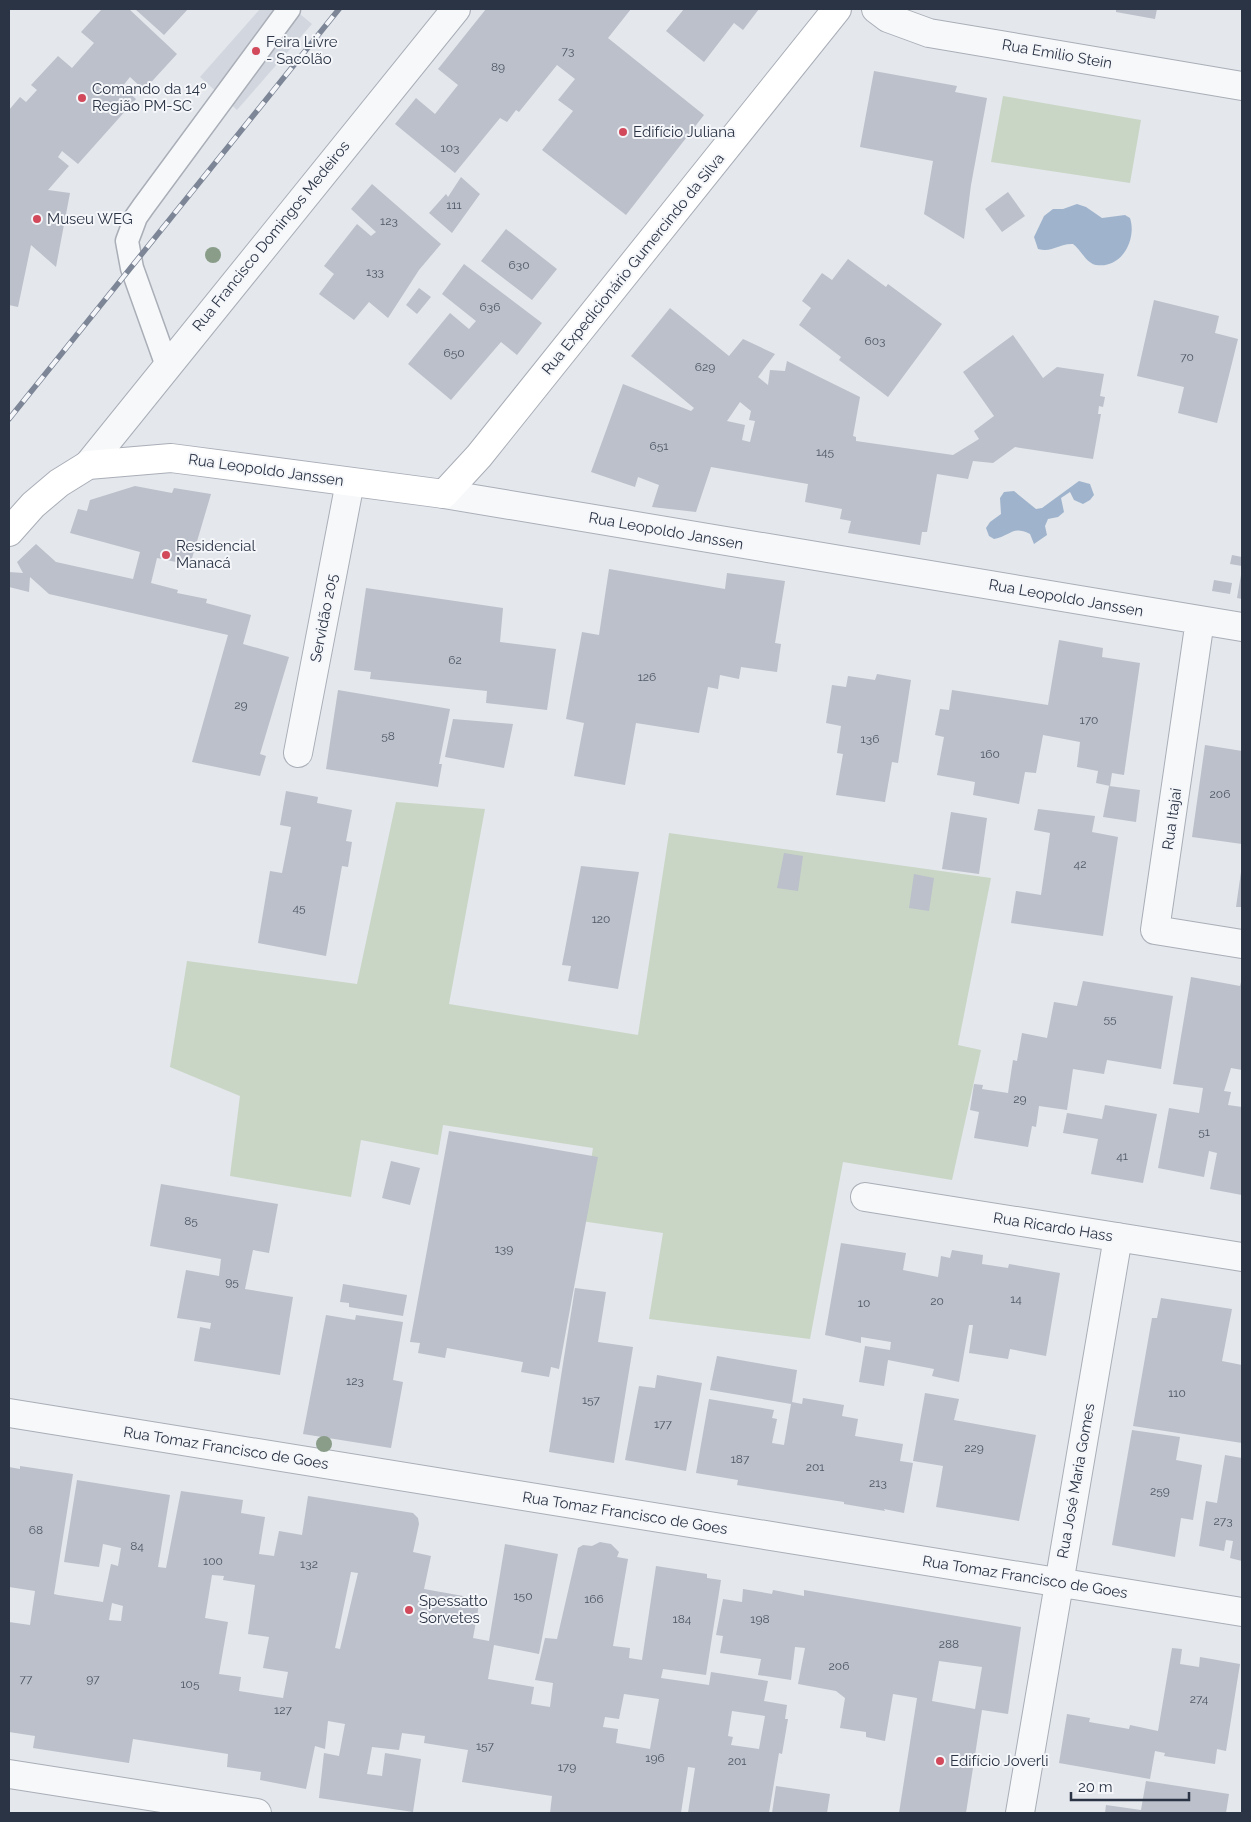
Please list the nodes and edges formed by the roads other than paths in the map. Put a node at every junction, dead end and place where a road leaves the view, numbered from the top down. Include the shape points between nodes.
1 (289, 9) edge
2 (456, 9) edge
3 (837, 9) edge
4 (876, 9) edge
5 (1242, 86) edge
6 (167, 366) junction
7 (88, 465) junction
8 (350, 482) junction
9 (444, 494) junction
10 (9, 532) edge
11 (1200, 620) junction
12 (1242, 627) edge
13 (298, 754) dead end
14 (1242, 944) edge
15 (865, 1197) dead end
16 (1118, 1237) junction
17 (1242, 1257) edge
18 (9, 1413) edge
19 (1059, 1583) junction
20 (1242, 1612) edge
21 (9, 1774) edge
22 (257, 1813) edge
23 (1020, 1813) edge

1 - 6 lane via 143,207 130,230 127,241 132,268
2 - 6 street, Rua Francisco Domingos Medeiros
3 - 9 street, Rua Expedicionário Gumercindo da Silva via 479,456
4 - 5 street, Rua Emilio Stein via 888,18 929,33
6 - 7 street, Rua Francisco Domingos Medeiros
7 - 8 street, Rua Leopoldo Janssen via 171,458
7 - 10 street via 33,505
8 - 9 street, Rua Leopoldo Janssen
8 - 13 street, Servidão 205
9 - 11 street, Rua Leopoldo Janssen
11 - 12 street, Rua Leopoldo Janssen
11 - 14 street, Rua Itajai via 1156,930
15 - 16 street, Rua Ricardo Hass
16 - 17 street, Rua Ricardo Hass
16 - 19 street, Rua José Maria Gomes
18 - 19 street, Rua Tomaz Francisco de Goes
19 - 20 street, Rua Tomaz Francisco de Goes
19 - 23 street, Rua José Maria Gomes
21 - 22 street

